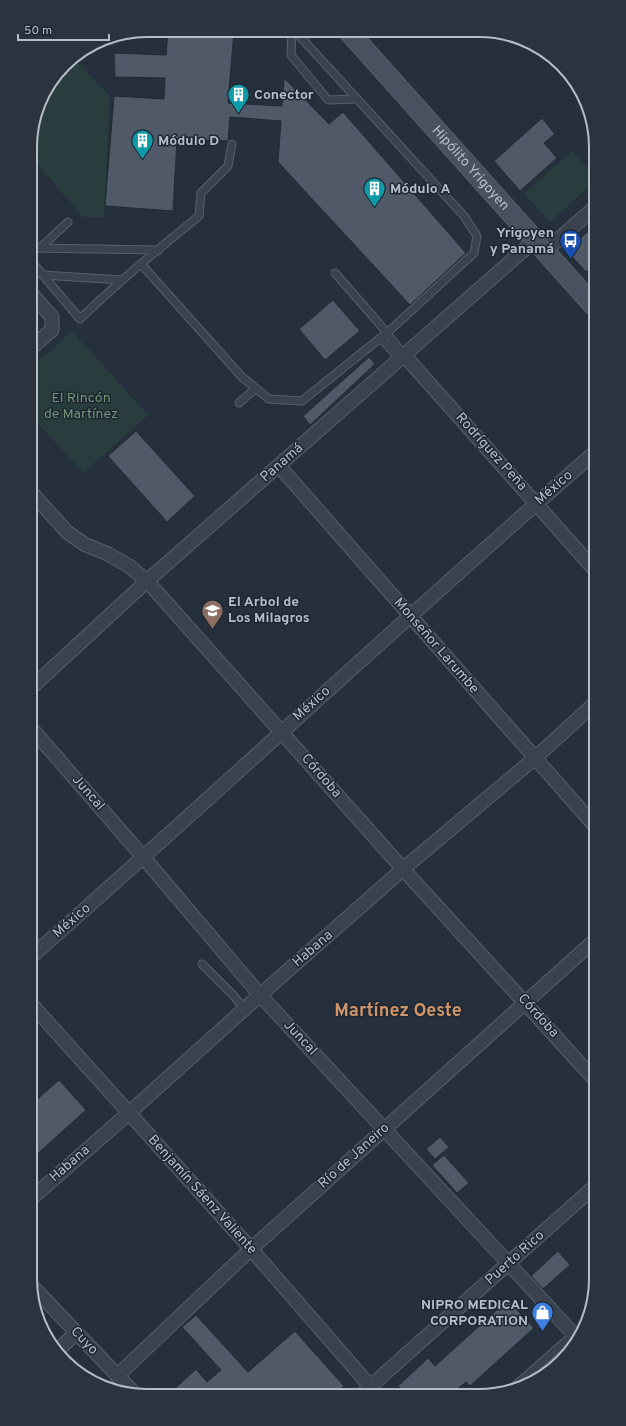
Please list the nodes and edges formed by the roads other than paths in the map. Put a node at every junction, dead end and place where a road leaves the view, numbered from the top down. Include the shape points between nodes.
1 (295, 37) edge
2 (304, 37) edge
3 (353, 37) edge
4 (302, 39) joint
5 (357, 99) junction
6 (232, 144) dead end
7 (589, 212) edge
8 (68, 222) dead end
9 (539, 246) junction
10 (40, 248) joint
11 (159, 250) junction
12 (141, 264) junction
13 (37, 269) edge
14 (335, 273) dead end
15 (42, 275) junction
16 (122, 280) junction
17 (37, 300) edge
18 (589, 301) edge
19 (387, 333) junction
20 (380, 338) junction
21 (37, 343) edge
22 (402, 357) junction
23 (255, 389) junction
24 (240, 403) dead end
25 (589, 457) edge
26 (279, 466) junction
27 (37, 499) edge
28 (536, 503) junction
29 (589, 562) edge
30 (147, 581) junction
31 (410, 616) junction
32 (37, 683) edge
33 (589, 709) edge
34 (281, 731) junction
35 (37, 735) edge
36 (535, 758) junction
37 (589, 819) edge
38 (144, 858) junction
39 (403, 869) junction
40 (589, 945) edge
41 (37, 952) edge
42 (202, 964) dead end
43 (260, 996) junction
44 (526, 1003) junction
45 (245, 1009) junction
46 (37, 1010) edge
47 (589, 1073) edge
48 (129, 1113) junction
49 (384, 1129) junction
50 (589, 1192) edge
51 (37, 1193) edge
52 (250, 1249) junction
53 (510, 1264) junction
54 (38, 1292) edge
55 (76, 1333) junction
56 (574, 1334) edge
57 (567, 1344) edge
58 (61, 1347) edge
59 (118, 1376) junction
60 (523, 1380) edge
61 (129, 1387) edge
62 (366, 1389) edge

1 - 5 lane via 291,55 328,100
2 - 4 lane
3 - 9 street, Hipólito Yrigoyen
4 - 5 lane
5 - 19 lane via 464,216 477,236 474,253
6 - 11 lane via 228,166 201,193 199,216
7 - 9 street, Panamá
8 - 10 lane
9 - 18 street, Hipólito Yrigoyen
9 - 22 street, Panamá
10 - 11 lane
11 - 12 lane
12 - 16 lane
12 - 23 lane via 242,378
13 - 15 lane
14 - 19 lane
15 - 16 lane
15 - 16 lane via 80,319
17 - 21 street via 52,317 52,330
19 - 20 lane
19 - 22 lane
20 - 22 lane
20 - 23 lane via 302,402 269,400
22 - 26 street, Panamá
22 - 28 street, Rodríguez Peña
23 - 24 lane
25 - 28 street, México
26 - 30 street, Panamá
26 - 31 street, Monseñor Larumbe
27 - 30 street, Córdoba via 67,532 84,544 129,566
28 - 29 street, Rodríguez Peña
28 - 31 street, México
30 - 32 street, Panamá
30 - 34 street, Córdoba
31 - 34 street, México
31 - 36 street, Monseñor Larumbe
33 - 36 street, Habana
34 - 38 street, México
34 - 39 street, Córdoba
35 - 38 street, Juncal
36 - 37 street, Monseñor Larumbe
36 - 39 street, Habana
38 - 41 street, México
38 - 43 street, Juncal
39 - 43 street, Habana
39 - 44 street, Córdoba
40 - 44 street, Río de Janeiro
42 - 45 lane
43 - 45 street, Habana
43 - 49 street, Juncal
44 - 47 street, Córdoba
44 - 49 street, Río de Janeiro
45 - 48 street, Habana
46 - 48 street, Benjamín Sáenz Valiente
48 - 51 street, Habana
48 - 52 street, Benjamín Sáenz Valiente
49 - 52 street, Río de Janeiro
49 - 53 street, Juncal
50 - 53 street, Puerto Rico
52 - 59 street, Río de Janeiro
52 - 62 street, Benjamín Sáenz Valiente
53 - 56 street, Juncal
53 - 62 street, Puerto Rico
54 - 55 street, Cuyo
55 - 58 street
55 - 59 street, Cuyo
57 - 60 lane
59 - 61 street, Cuyo

